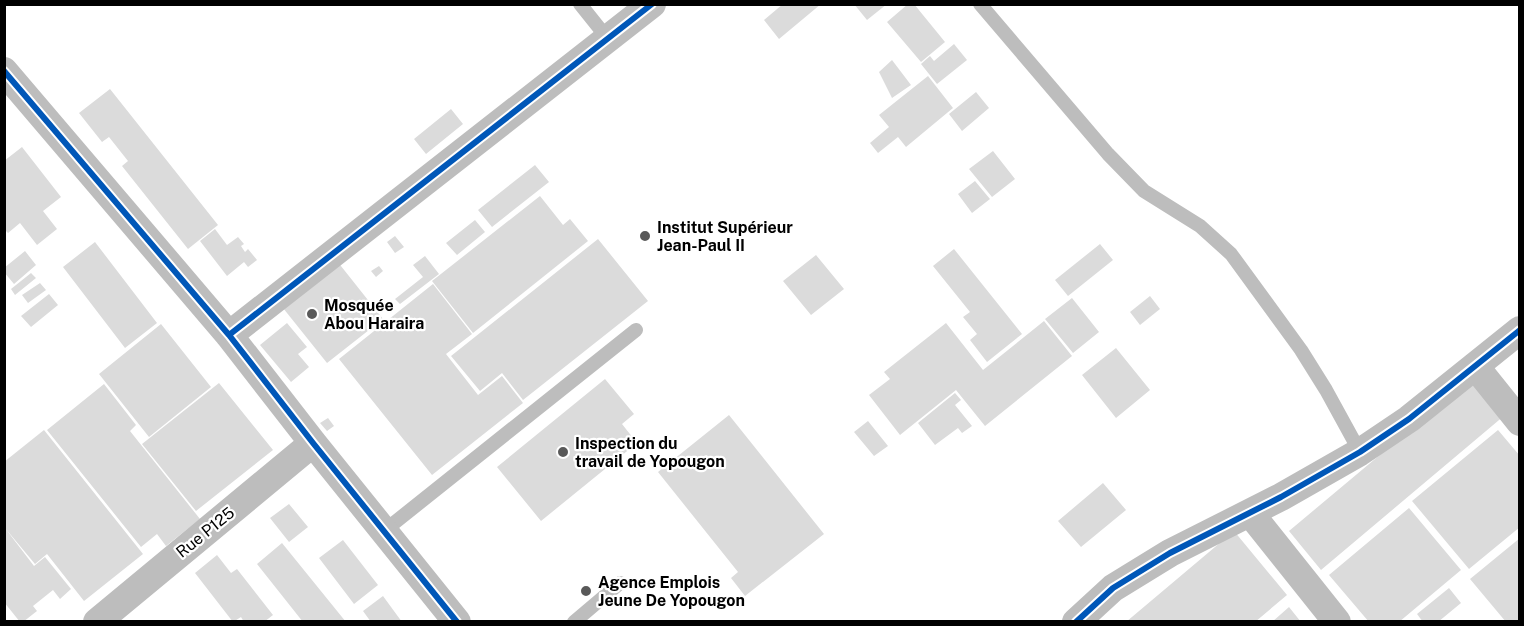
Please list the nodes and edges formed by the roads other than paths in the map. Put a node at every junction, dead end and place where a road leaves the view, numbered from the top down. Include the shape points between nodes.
1 (580, 4) edge
2 (652, 4) edge
3 (980, 4) edge
4 (608, 39) junction
5 (4, 71) edge
6 (636, 330) dead end
7 (1520, 330) edge
8 (228, 335) junction
9 (1475, 366) junction
10 (1520, 422) edge
11 (313, 443) junction
12 (1360, 452) junction
13 (1250, 513) junction
14 (384, 531) junction
15 (620, 583) dead end
16 (97, 621) edge
17 (457, 621) edge
18 (574, 621) edge
19 (1076, 621) edge
20 (1337, 621) edge

1 - 4 lane
2 - 4 street
3 - 12 lane via 1144,191 1200,226 1231,255 1301,350
4 - 8 street
5 - 8 street
6 - 14 lane
7 - 9 street
8 - 11 street
9 - 10 street
9 - 12 street
11 - 14 street
11 - 16 street, Rue P125
12 - 13 street
13 - 19 street via 1170,553 1113,588
13 - 20 street
14 - 17 street
15 - 18 lane

